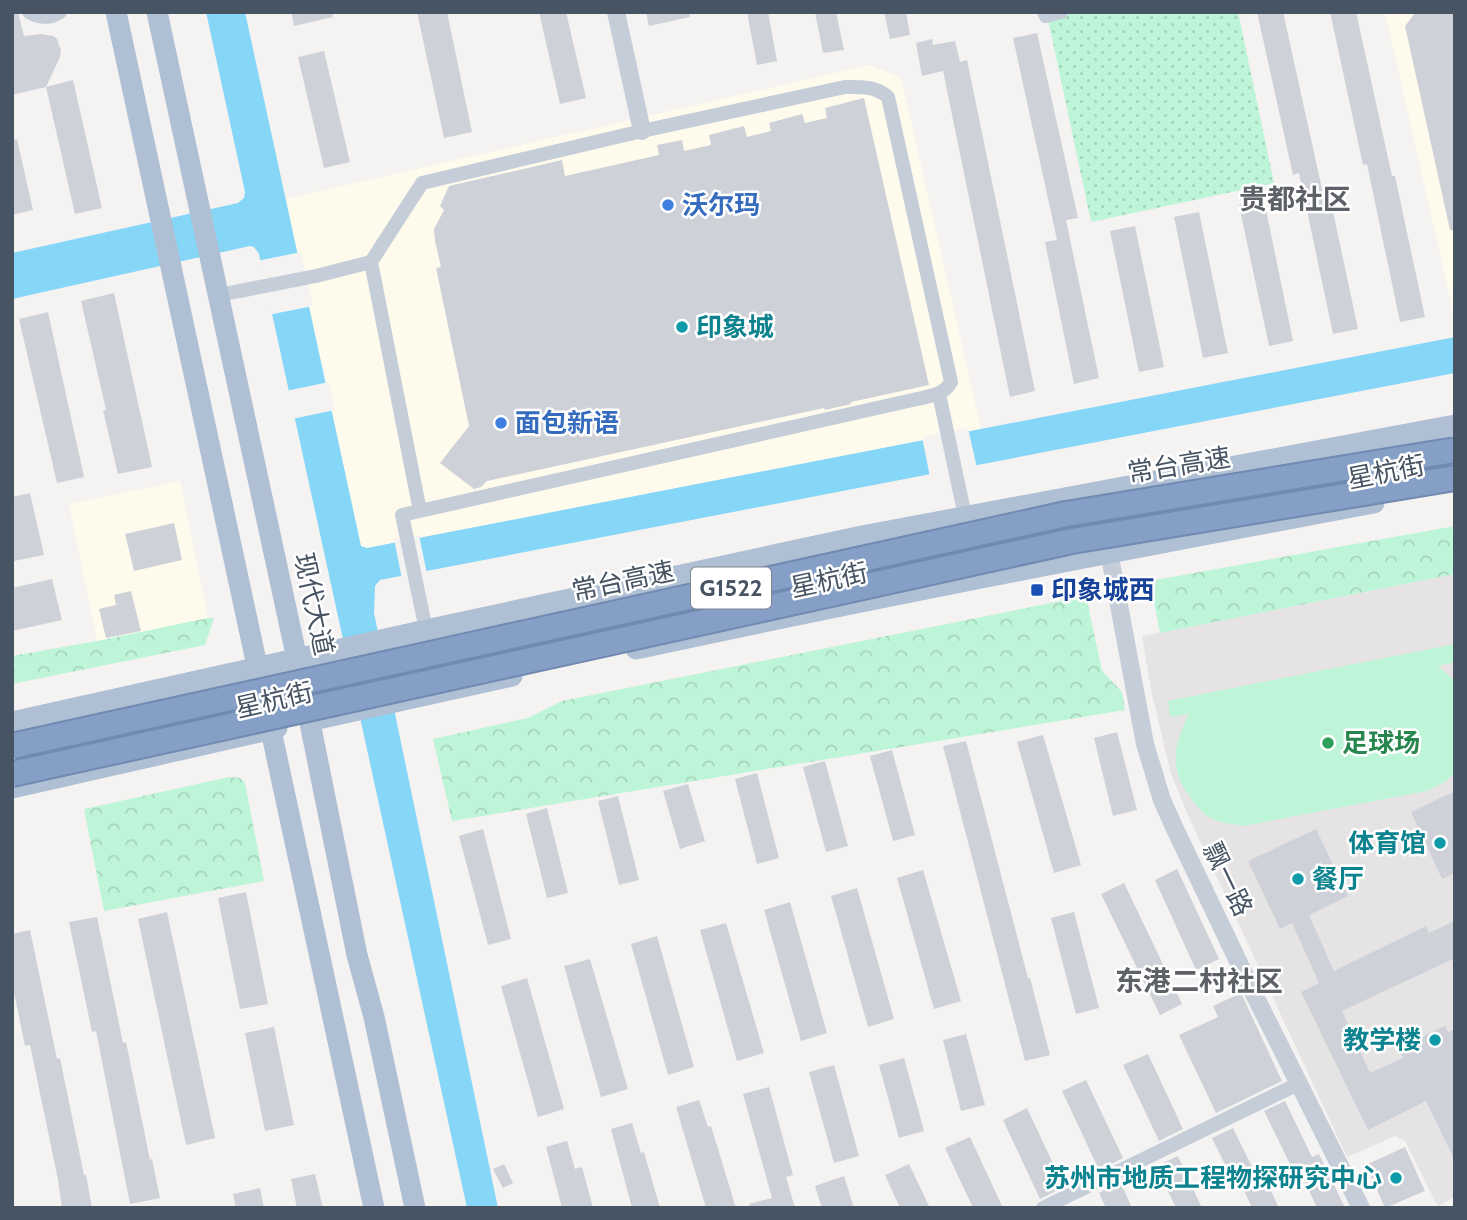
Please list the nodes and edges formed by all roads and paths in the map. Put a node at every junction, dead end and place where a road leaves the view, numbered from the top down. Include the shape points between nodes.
1 (29, 12) edge
2 (60, 12) edge
3 (116, 12) edge
4 (157, 12) edge
5 (616, 12) edge
6 (1044, 12) edge
7 (1061, 12) edge
8 (642, 131) junction
9 (371, 262) junction
10 (219, 295) junction
11 (939, 394) junction
12 (1455, 425) edge
13 (1455, 450) edge
14 (1455, 478) edge
15 (1455, 488) edge
16 (420, 511) junction
17 (965, 516) junction
18 (1108, 552) junction
19 (426, 630) junction
20 (297, 659) junction
21 (258, 667) junction
22 (310, 721) junction
23 (12, 722) edge
24 (271, 730) junction
25 (12, 746) edge
26 (12, 774) edge
27 (12, 788) edge
28 (1298, 1084) junction
29 (374, 1208) edge
30 (415, 1208) edge
31 (1042, 1208) edge
32 (1361, 1208) edge

1 - 2 street via 46,17
3 - 21 main road
4 - 10 main road, 现代大道
5 - 8 street
6 - 7 street via 1046,16
8 - 9 street via 422,183
8 - 11 street via 845,87 865,86 888,97 951,382
9 - 10 street
9 - 16 street
10 - 20 main road, 现代大道
11 - 16 street
11 - 17 street
12 - 17 main road, 星杭街
13 - 25 highway, 常台高速 / G1522, bridge via 1066,514
14 - 26 highway, G1522, bridge via 1072,541
15 - 18 main road, 星杭街
16 - 19 street via 402,515
17 - 19 main road, 星杭街
18 - 22 main road, 星杭街 via 816,610
18 - 28 street, 飘一路 via 1145,744 1162,800
19 - 20 main road, 星杭街
20 - 21 main road, 星杭街
20 - 22 main road, 现代大道
21 - 23 main road, 星杭街
21 - 24 main road
22 - 24 main road, 星杭街
22 - 30 main road, 现代大道
24 - 27 main road, 星杭街
24 - 29 main road
28 - 31 street
28 - 32 street, 飘一路

